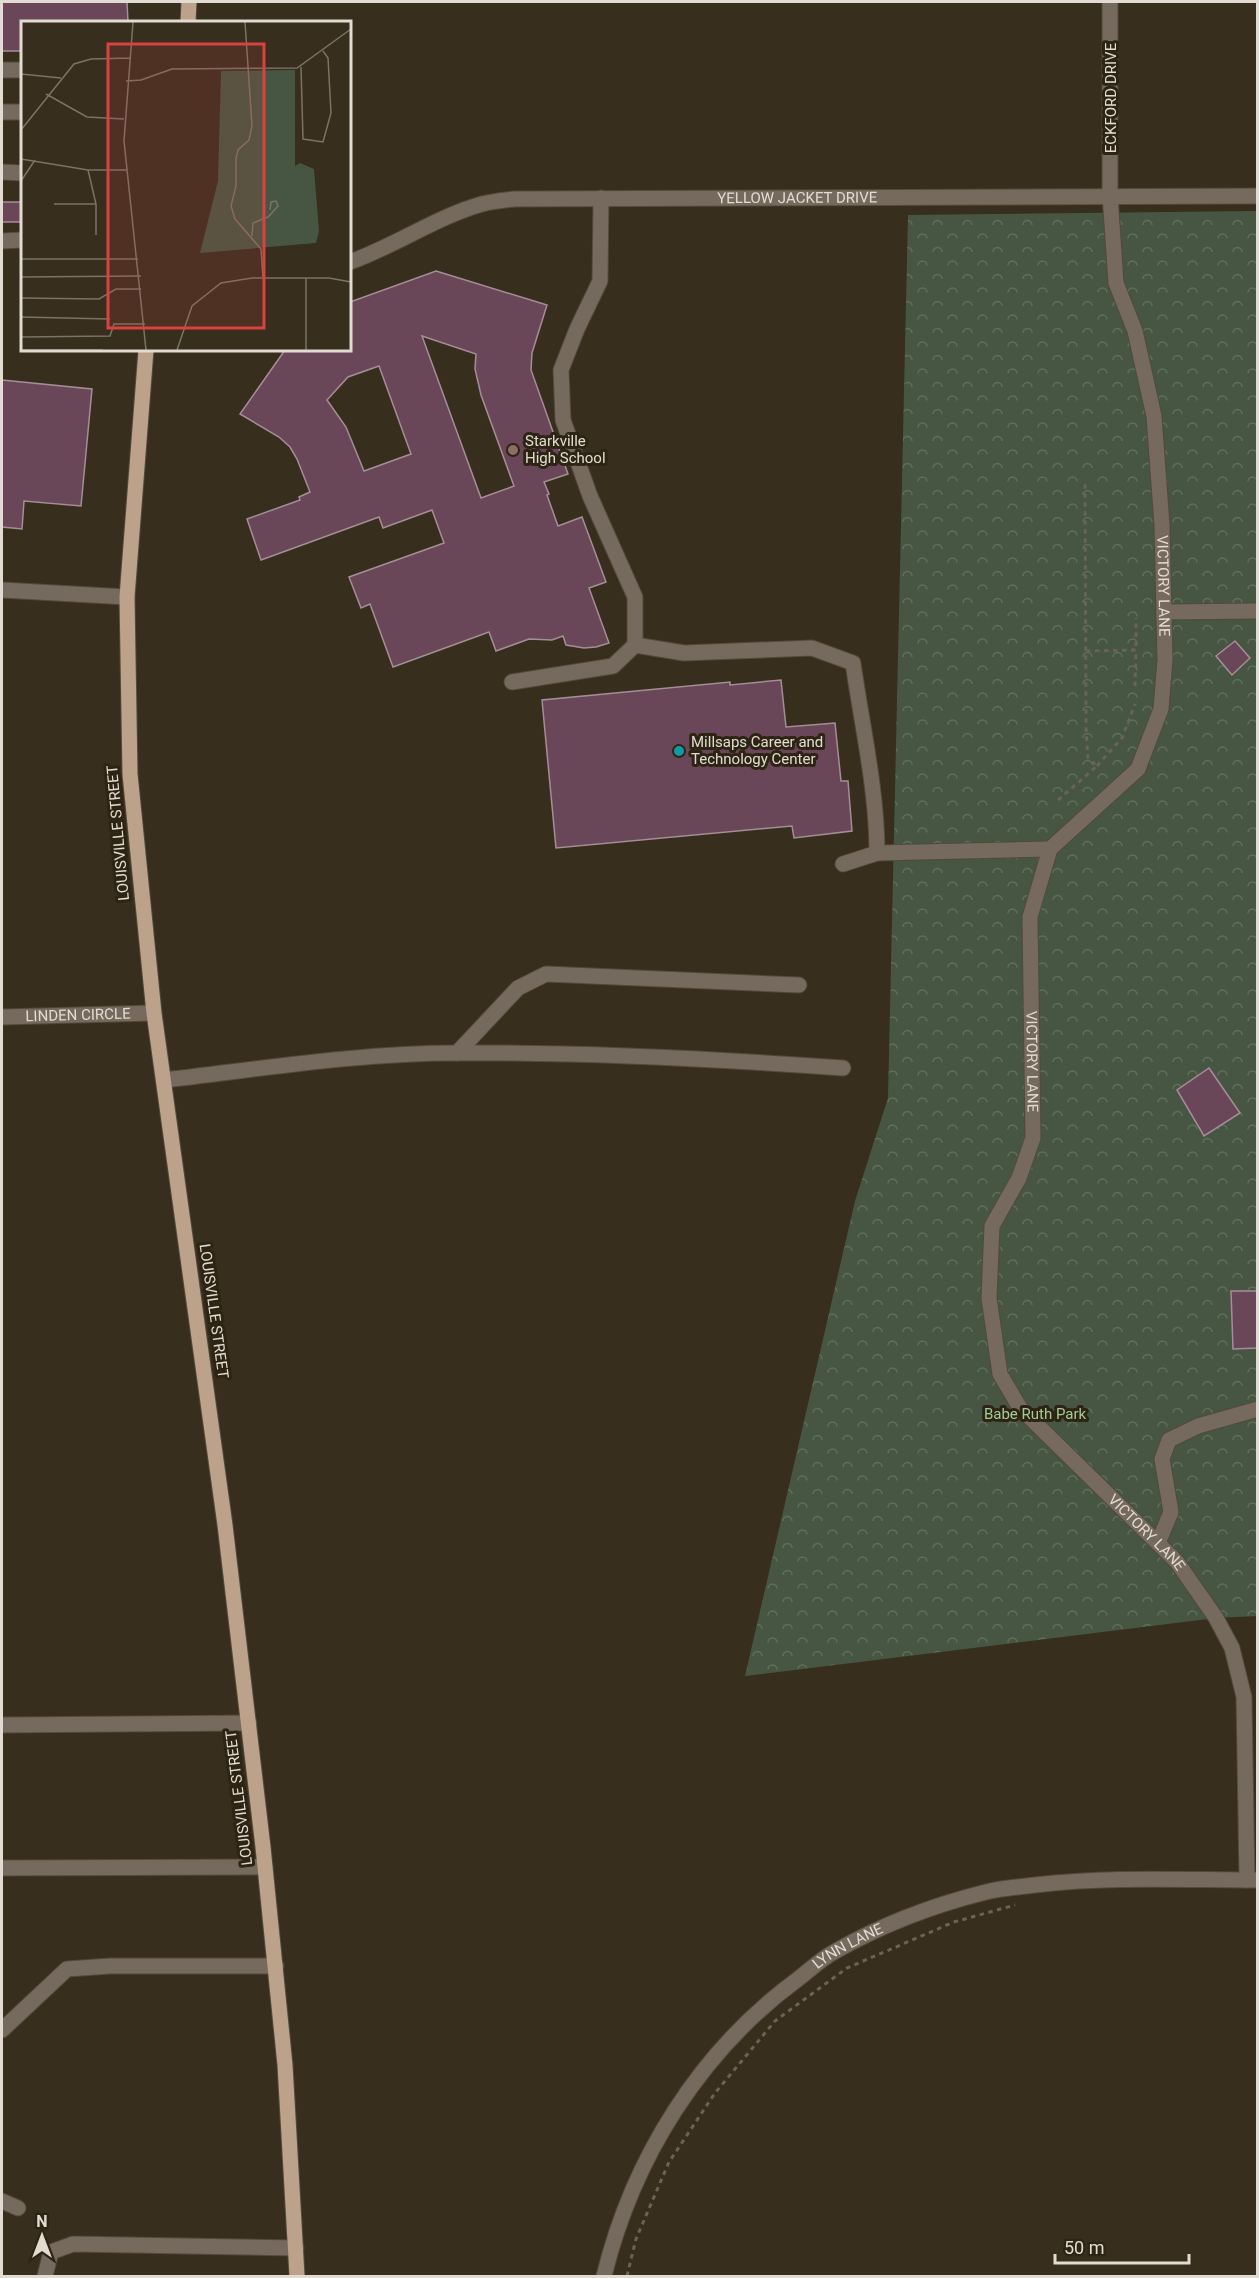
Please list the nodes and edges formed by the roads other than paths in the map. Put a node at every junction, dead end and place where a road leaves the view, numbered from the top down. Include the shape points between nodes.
1 (189, 2) edge
2 (1110, 2) edge
3 (188, 21) edge
4 (2, 70) edge
5 (21, 70) edge
6 (2, 112) edge
7 (21, 112) edge
8 (2, 172) edge
9 (21, 173) edge
10 (1110, 195) junction
11 (1257, 196) edge
12 (601, 198) junction
13 (2, 240) edge
14 (21, 240) edge
15 (351, 262) edge
16 (146, 351) edge
17 (2, 590) edge
18 (127, 597) junction
19 (1257, 611) edge
20 (1164, 612) junction
21 (635, 645) junction
22 (512, 682) dead end
23 (1050, 849) junction
24 (877, 853) junction
25 (843, 864) dead end
26 (799, 985) dead end
27 (154, 1012) junction
28 (2, 1017) edge
29 (457, 1053) junction
30 (843, 1068) dead end
31 (164, 1080) junction
32 (1257, 1409) edge
33 (1158, 1543) junction
34 (249, 1723) junction
35 (2, 1725) edge
36 (266, 1867) junction
37 (2, 1868) edge
38 (1252, 1880) edge
39 (276, 1966) junction
40 (2, 2030) edge
41 (2, 2201) edge
42 (18, 2208) dead end
43 (296, 2248) junction
44 (45, 2277) edge
45 (297, 2277) edge
46 (604, 2277) edge

1 - 3 main road
2 - 10 street, ECKFORD DRIVE
4 - 5 street
6 - 7 street
8 - 9 street
10 - 11 street, YELLOW JACKET DRIVE
10 - 12 street, YELLOW JACKET DRIVE
10 - 20 street, VICTORY LANE via 1116,283 1135,331 1154,416
12 - 15 street, YELLOW JACKET DRIVE via 515,199 483,204
12 - 21 street via 600,281 561,370 563,420 590,496 635,597
13 - 14 street
16 - 18 main road, LOUISVILLE STREET
17 - 18 street
18 - 27 main road, LOUISVILLE STREET via 130,774
19 - 20 street
20 - 23 street, VICTORY LANE via 1161,708 1138,769
21 - 22 street via 613,666
21 - 24 street via 684,653 812,648 853,663
23 - 24 street
23 - 33 street, VICTORY LANE via 1030,917 1033,1138 1019,1178 992,1226 989,1298 1000,1374 1020,1408
24 - 25 street
26 - 29 street via 546,974 518,988
27 - 28 street, LINDEN CIRCLE
27 - 31 main road, LOUISVILLE STREET
29 - 30 street via 691,1057
29 - 31 street via 381,1056
31 - 34 main road, LOUISVILLE STREET
32 - 33 street via 1198,1426 1169,1440 1162,1459 1171,1512
33 - 38 street, VICTORY LANE via 1210,1608 1232,1648 1244,1696
34 - 35 street
34 - 36 main road, LOUISVILLE STREET
36 - 37 street
36 - 39 main road, LOUISVILLE STREET
38 - 46 street, LYNN LANE via 1071,1881 987,1891 909,1916 833,1952 775,1996 722,2046 677,2104 637,2178
39 - 40 street via 67,1969
39 - 43 main road, LOUISVILLE STREET
41 - 42 street
43 - 44 street via 73,2244 51,2252
43 - 45 main road, LOUISVILLE STREET

